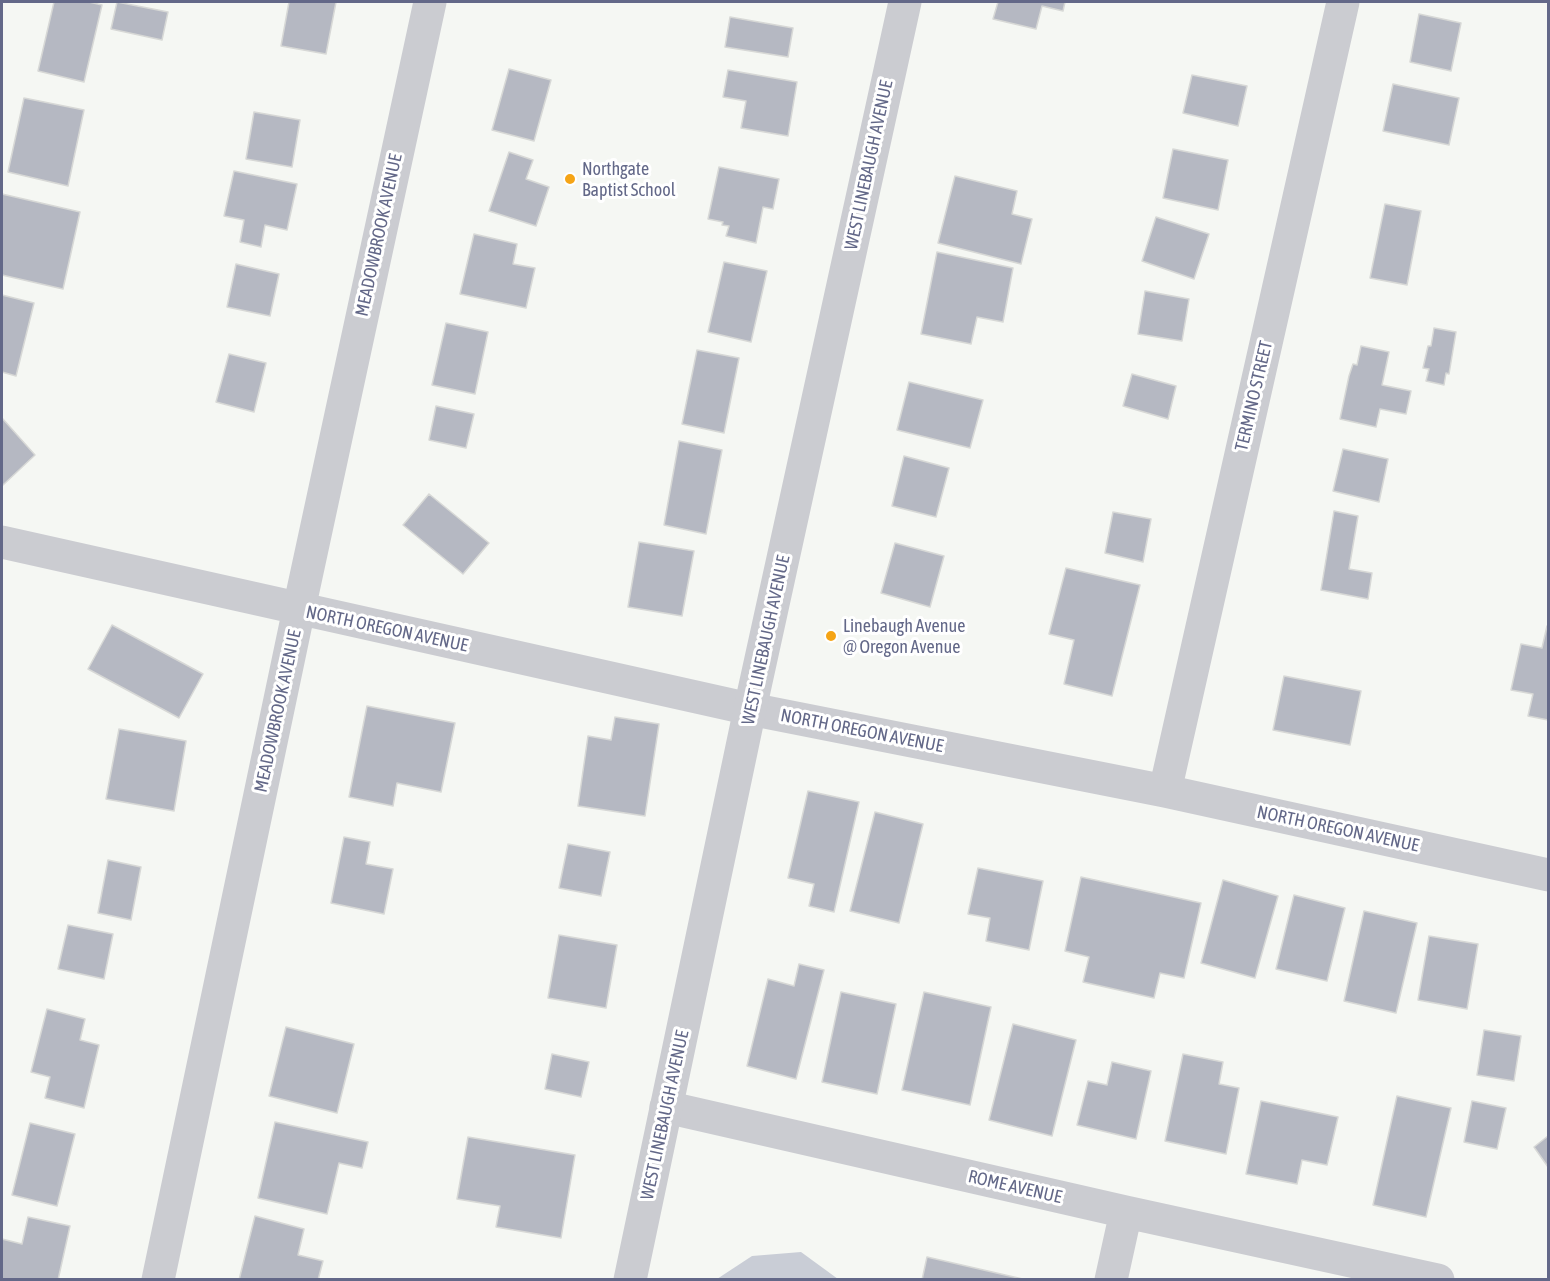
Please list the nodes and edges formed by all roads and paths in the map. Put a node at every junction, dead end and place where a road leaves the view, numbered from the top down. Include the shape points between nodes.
1 (430, 2) edge
2 (905, 2) edge
3 (1343, 2) edge
4 (2, 542) edge
5 (299, 609) junction
6 (750, 709) junction
7 (1165, 791) junction
8 (1548, 875) edge
9 (666, 1107) junction
10 (1126, 1212) junction
11 (1362, 1272) edge
12 (158, 1280) edge
13 (630, 1280) edge
14 (1112, 1280) edge
15 (1438, 1280) edge

1 - 5 street, MEADOWBROOK AVENUE
2 - 6 street, WEST LINEBAUGH AVENUE
3 - 7 street, TERMINO STREET
4 - 5 street, NORTH OREGON AVENUE
5 - 6 street, NORTH OREGON AVENUE
5 - 12 street, MEADOWBROOK AVENUE
6 - 7 street, NORTH OREGON AVENUE
6 - 9 street, WEST LINEBAUGH AVENUE
7 - 8 street, NORTH OREGON AVENUE
9 - 10 street, ROME AVENUE
9 - 13 street, WEST LINEBAUGH AVENUE
10 - 11 street, ROME AVENUE
10 - 14 street
11 - 15 street, ROME AVENUE

